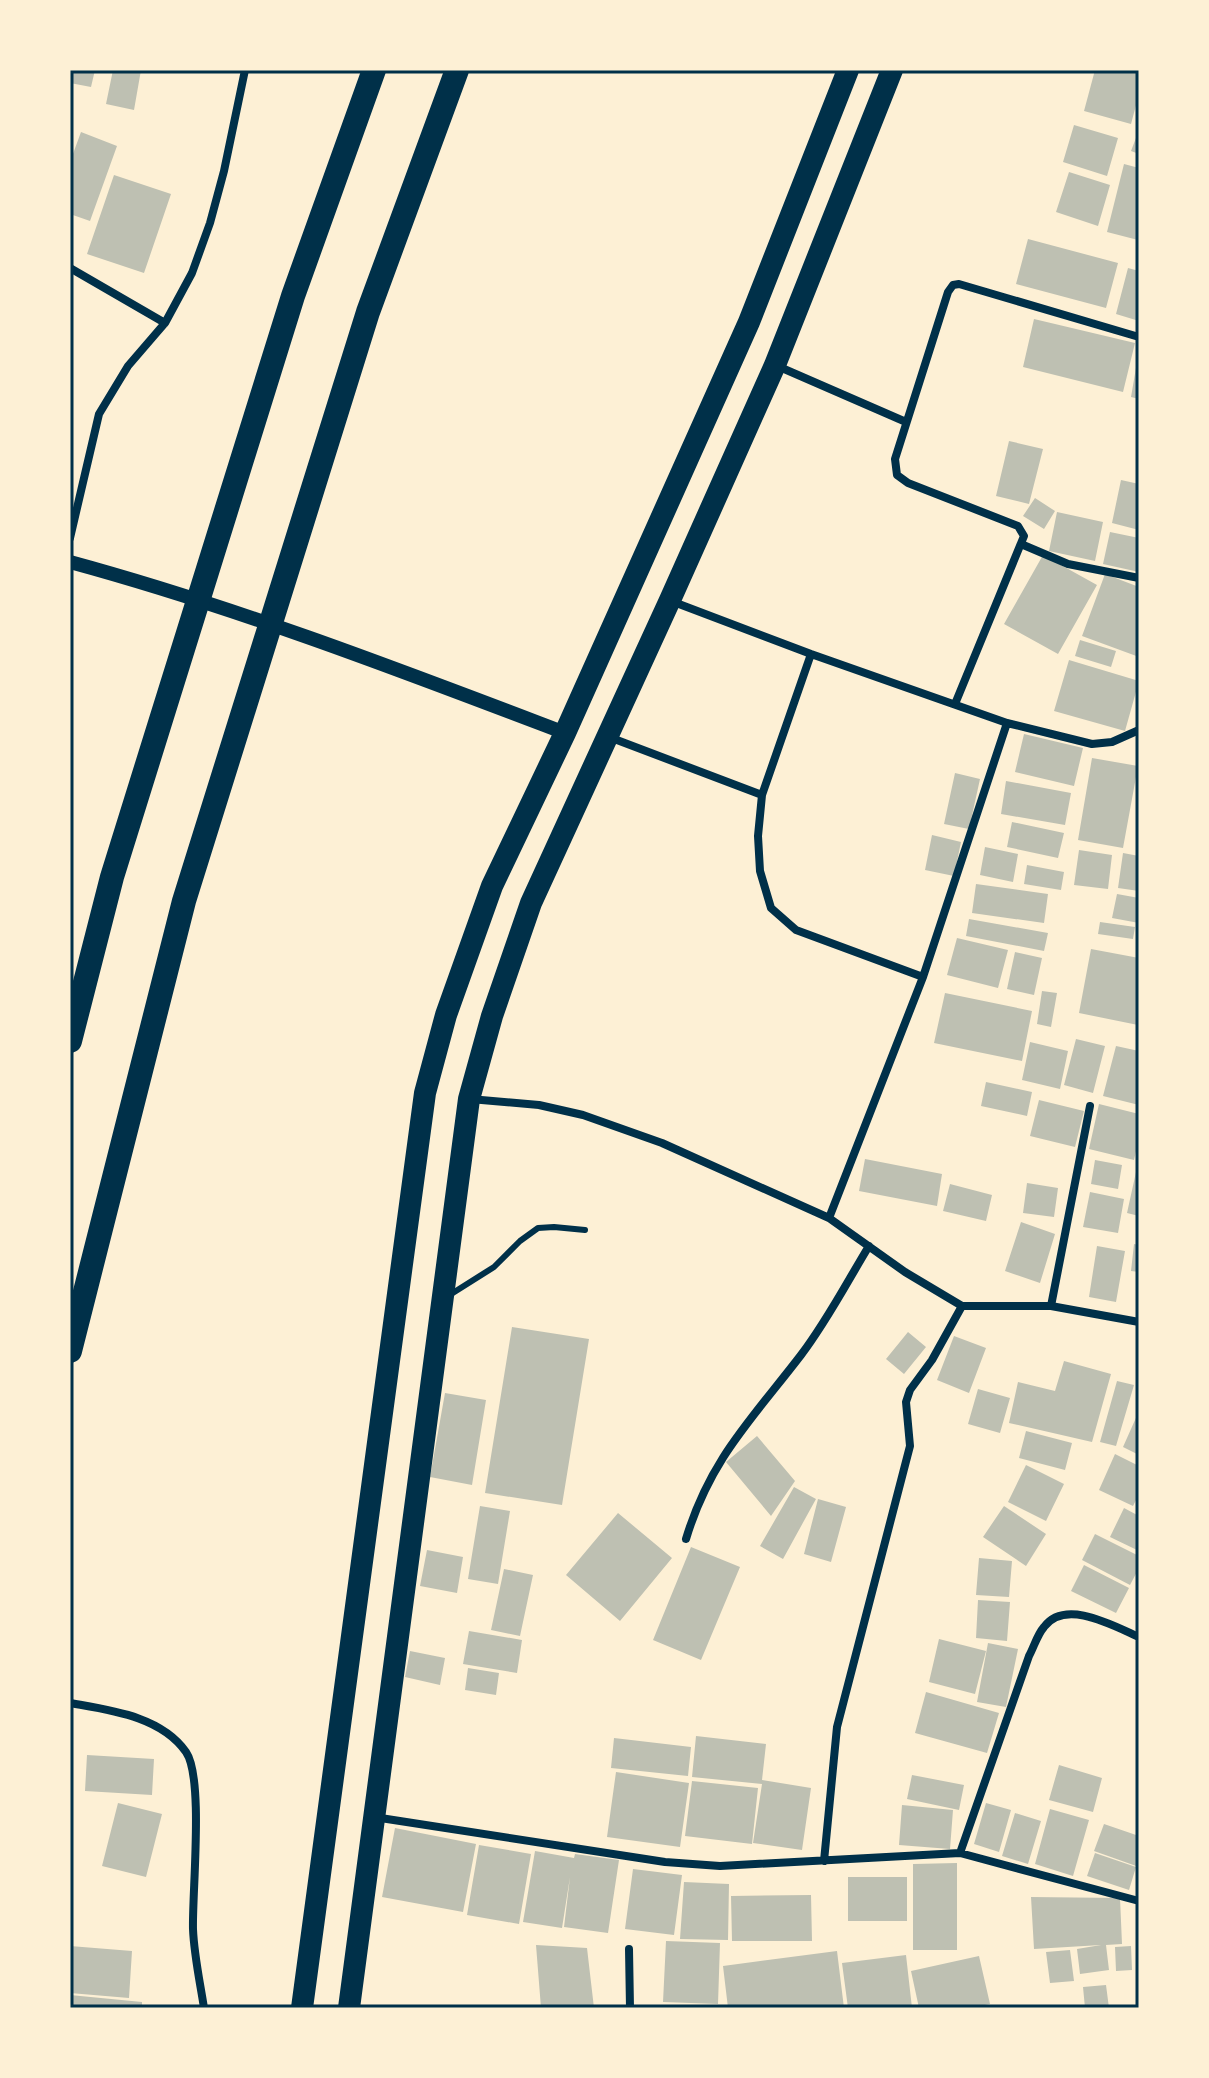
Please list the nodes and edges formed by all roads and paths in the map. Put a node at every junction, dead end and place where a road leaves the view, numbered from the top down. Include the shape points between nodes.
1 (245, 70) edge
2 (374, 70) edge
3 (457, 70) edge
4 (848, 70) edge
5 (892, 70) edge
6 (70, 268) edge
7 (165, 323) junction
8 (1139, 337) edge
9 (775, 365) junction
10 (906, 422) junction
11 (72, 517) edge
12 (70, 538) edge
13 (1021, 544) junction
14 (70, 562) edge
15 (1139, 578) edge
16 (670, 600) junction
17 (811, 654) junction
18 (955, 704) junction
19 (1007, 723) junction
20 (1139, 730) edge
21 (565, 733) junction
22 (608, 736) junction
23 (762, 795) junction
24 (923, 977) junction
25 (70, 1041) edge
26 (469, 1099) junction
27 (1090, 1106) dead end
28 (829, 1218) junction
29 (585, 1230) dead end
30 (869, 1246) junction
31 (443, 1299) junction
32 (962, 1306) junction
33 (1051, 1306) junction
34 (1139, 1322) edge
35 (70, 1351) edge
36 (686, 1539) dead end
37 (1139, 1637) edge
38 (70, 1703) edge
39 (374, 1817) junction
40 (960, 1853) junction
41 (824, 1861) junction
42 (1139, 1901) edge
43 (629, 1949) dead end
44 (204, 2008) edge
45 (302, 2008) edge
46 (349, 2008) edge
47 (630, 2008) edge

1 - 7 street via 210,223 192,273
2 - 25 highway via 283,326 112,877
3 - 35 highway via 368,312 184,901
4 - 21 highway via 749,322
5 - 9 highway
6 - 7 street
7 - 11 street via 128,366 99,414
8 - 10 street via 953,285
9 - 10 street
9 - 16 highway
10 - 13 street via 895,459 897,475 1018,526 1023,531
11 - 12 street
13 - 15 street via 1068,564
13 - 18 street
14 - 21 street via 340,647
16 - 17 street
16 - 22 highway
17 - 18 street
17 - 23 street
18 - 19 street
19 - 20 street via 1092,744
19 - 24 street
21 - 45 highway via 492,886 446,1015 425,1093
22 - 23 street
22 - 26 highway via 531,903
23 - 24 street via 760,871 771,908 796,930
24 - 28 street
26 - 28 street via 539,1105 622,1127
26 - 31 highway
27 - 33 street
28 - 30 street
29 - 31 lane via 538,1228 494,1267
30 - 32 street
30 - 36 street via 803,1353 718,1464
31 - 39 highway
32 - 33 street
32 - 41 street via 906,1402 910,1446 837,1727
33 - 34 street
37 - 40 street via 1071,1613 1056,1616 1044,1627
38 - 44 street via 124,1713 164,1731 187,1753 196,1799 193,1931
39 - 41 street via 665,1862 720,1866
39 - 46 highway
40 - 41 street
40 - 42 street
43 - 47 street

